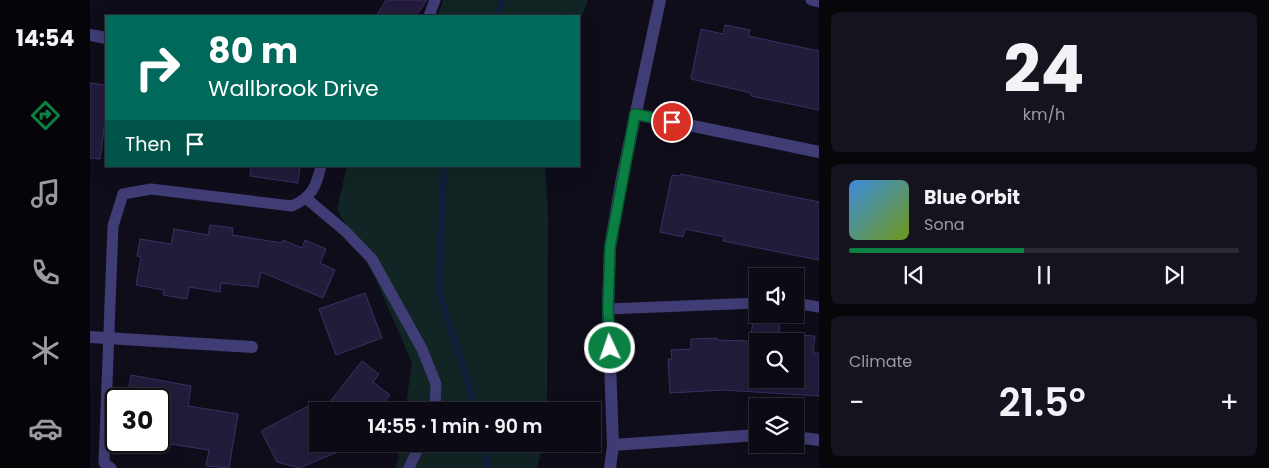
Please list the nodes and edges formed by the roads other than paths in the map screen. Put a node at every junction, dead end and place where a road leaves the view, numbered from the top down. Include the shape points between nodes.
1 (435, 0) edge
2 (660, 0) edge
3 (811, 0) edge
4 (819, 2) edge
5 (429, 15) edge
6 (90, 36) edge
7 (105, 38) edge
8 (635, 114) junction
9 (819, 152) edge
10 (321, 167) edge
11 (307, 199) junction
12 (749, 303) edge
13 (804, 304) edge
14 (819, 307) edge
15 (608, 309) junction
16 (90, 337) edge
17 (109, 338) junction
18 (252, 347) dead end
19 (435, 402) edge
20 (749, 436) edge
21 (804, 438) edge
22 (819, 440) edge
23 (613, 445) junction
24 (416, 452) edge
25 (111, 468) edge
26 (409, 468) edge
27 (610, 468) edge

1 - 5 lane
2 - 8 street
3 - 4 lane
6 - 7 street
8 - 9 street
8 - 15 street via 610,247
10 - 11 lane
11 - 17 lane via 292,206 151,189 123,194 113,226
11 - 19 lane via 372,259 422,349 436,384
12 - 15 lane
13 - 14 lane
15 - 23 street
16 - 17 street
17 - 18 street
17 - 25 lane via 104,463
20 - 23 street
21 - 22 street
23 - 27 street
24 - 26 lane

